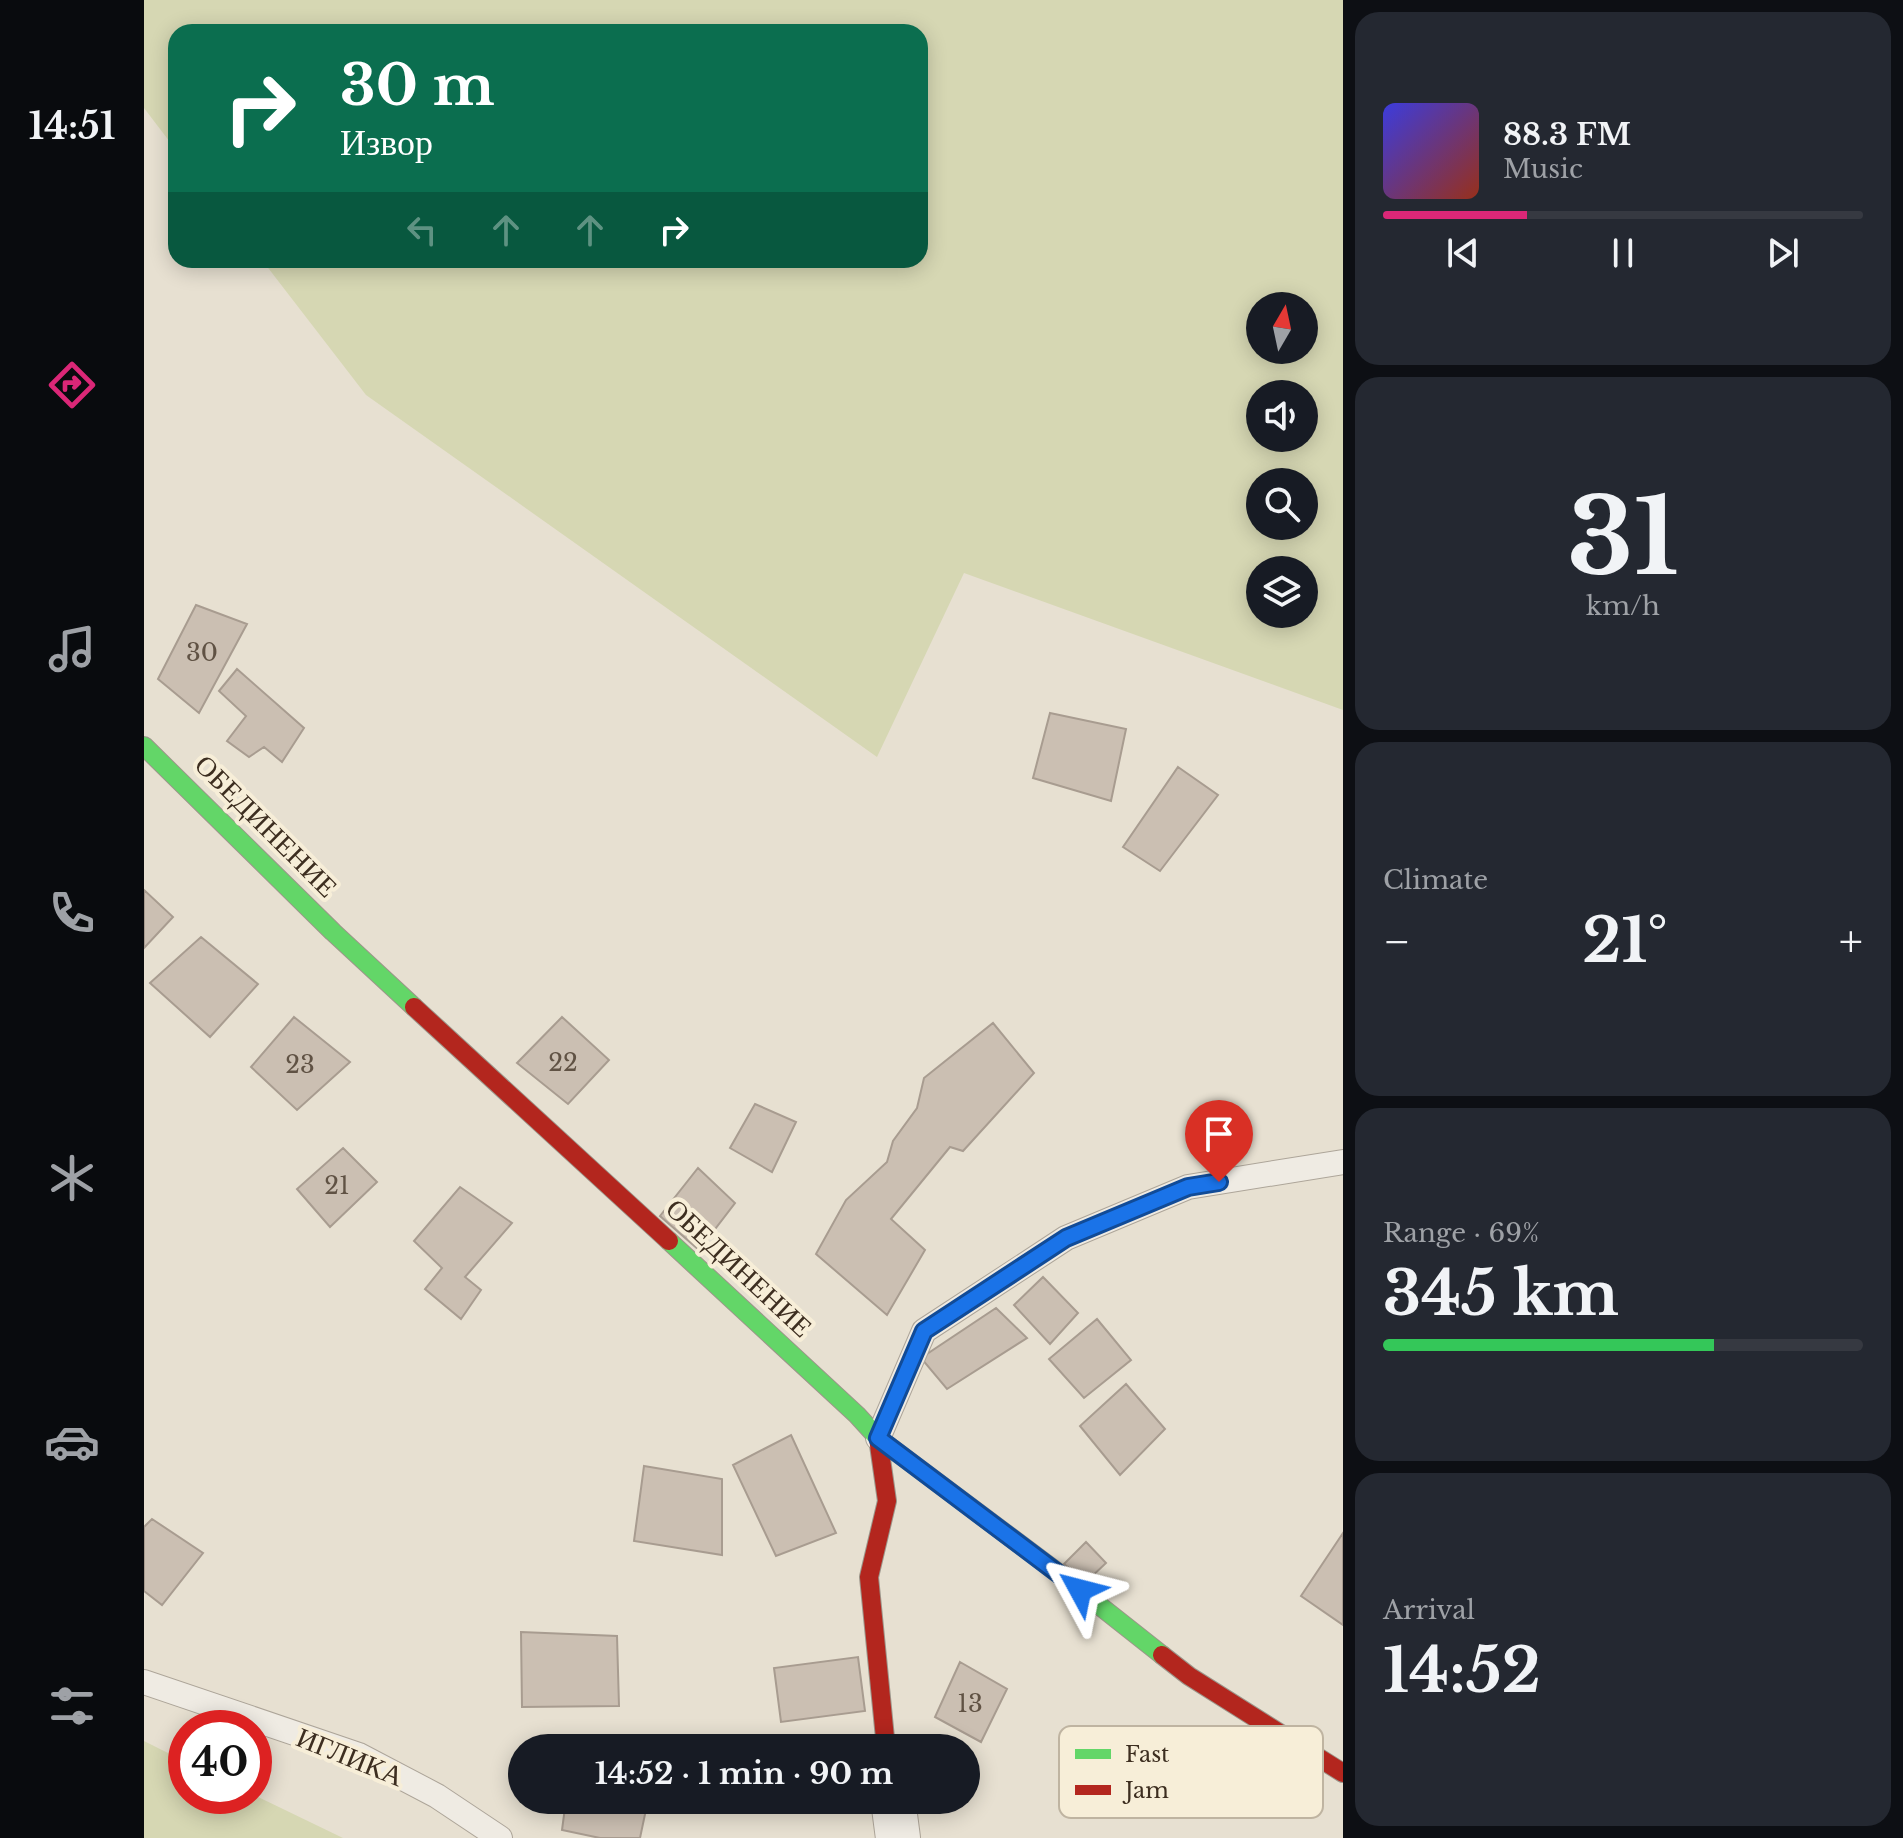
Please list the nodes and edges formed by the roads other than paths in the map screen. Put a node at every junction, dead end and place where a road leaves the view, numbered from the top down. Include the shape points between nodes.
1 (144, 746) edge
2 (1343, 1162) edge
3 (878, 1438) junction
4 (144, 1682) edge
5 (1268, 1726) edge
6 (885, 1734) edge
7 (1323, 1760) edge
8 (1343, 1773) edge
9 (895, 1814) edge
10 (500, 1838) edge
11 (898, 1838) edge

1 - 3 street, ОБЕДИНЕНИЕ via 333,932
2 - 3 lane via 1188,1187 1066,1238 924,1331
3 - 5 street, ОБЕДИНЕНИЕ via 1189,1676
3 - 6 street via 887,1501 869,1577
4 - 10 lane, ИГЛИКА via 359,1755 437,1796
7 - 8 street, ОБЕДИНЕНИЕ
9 - 11 street

